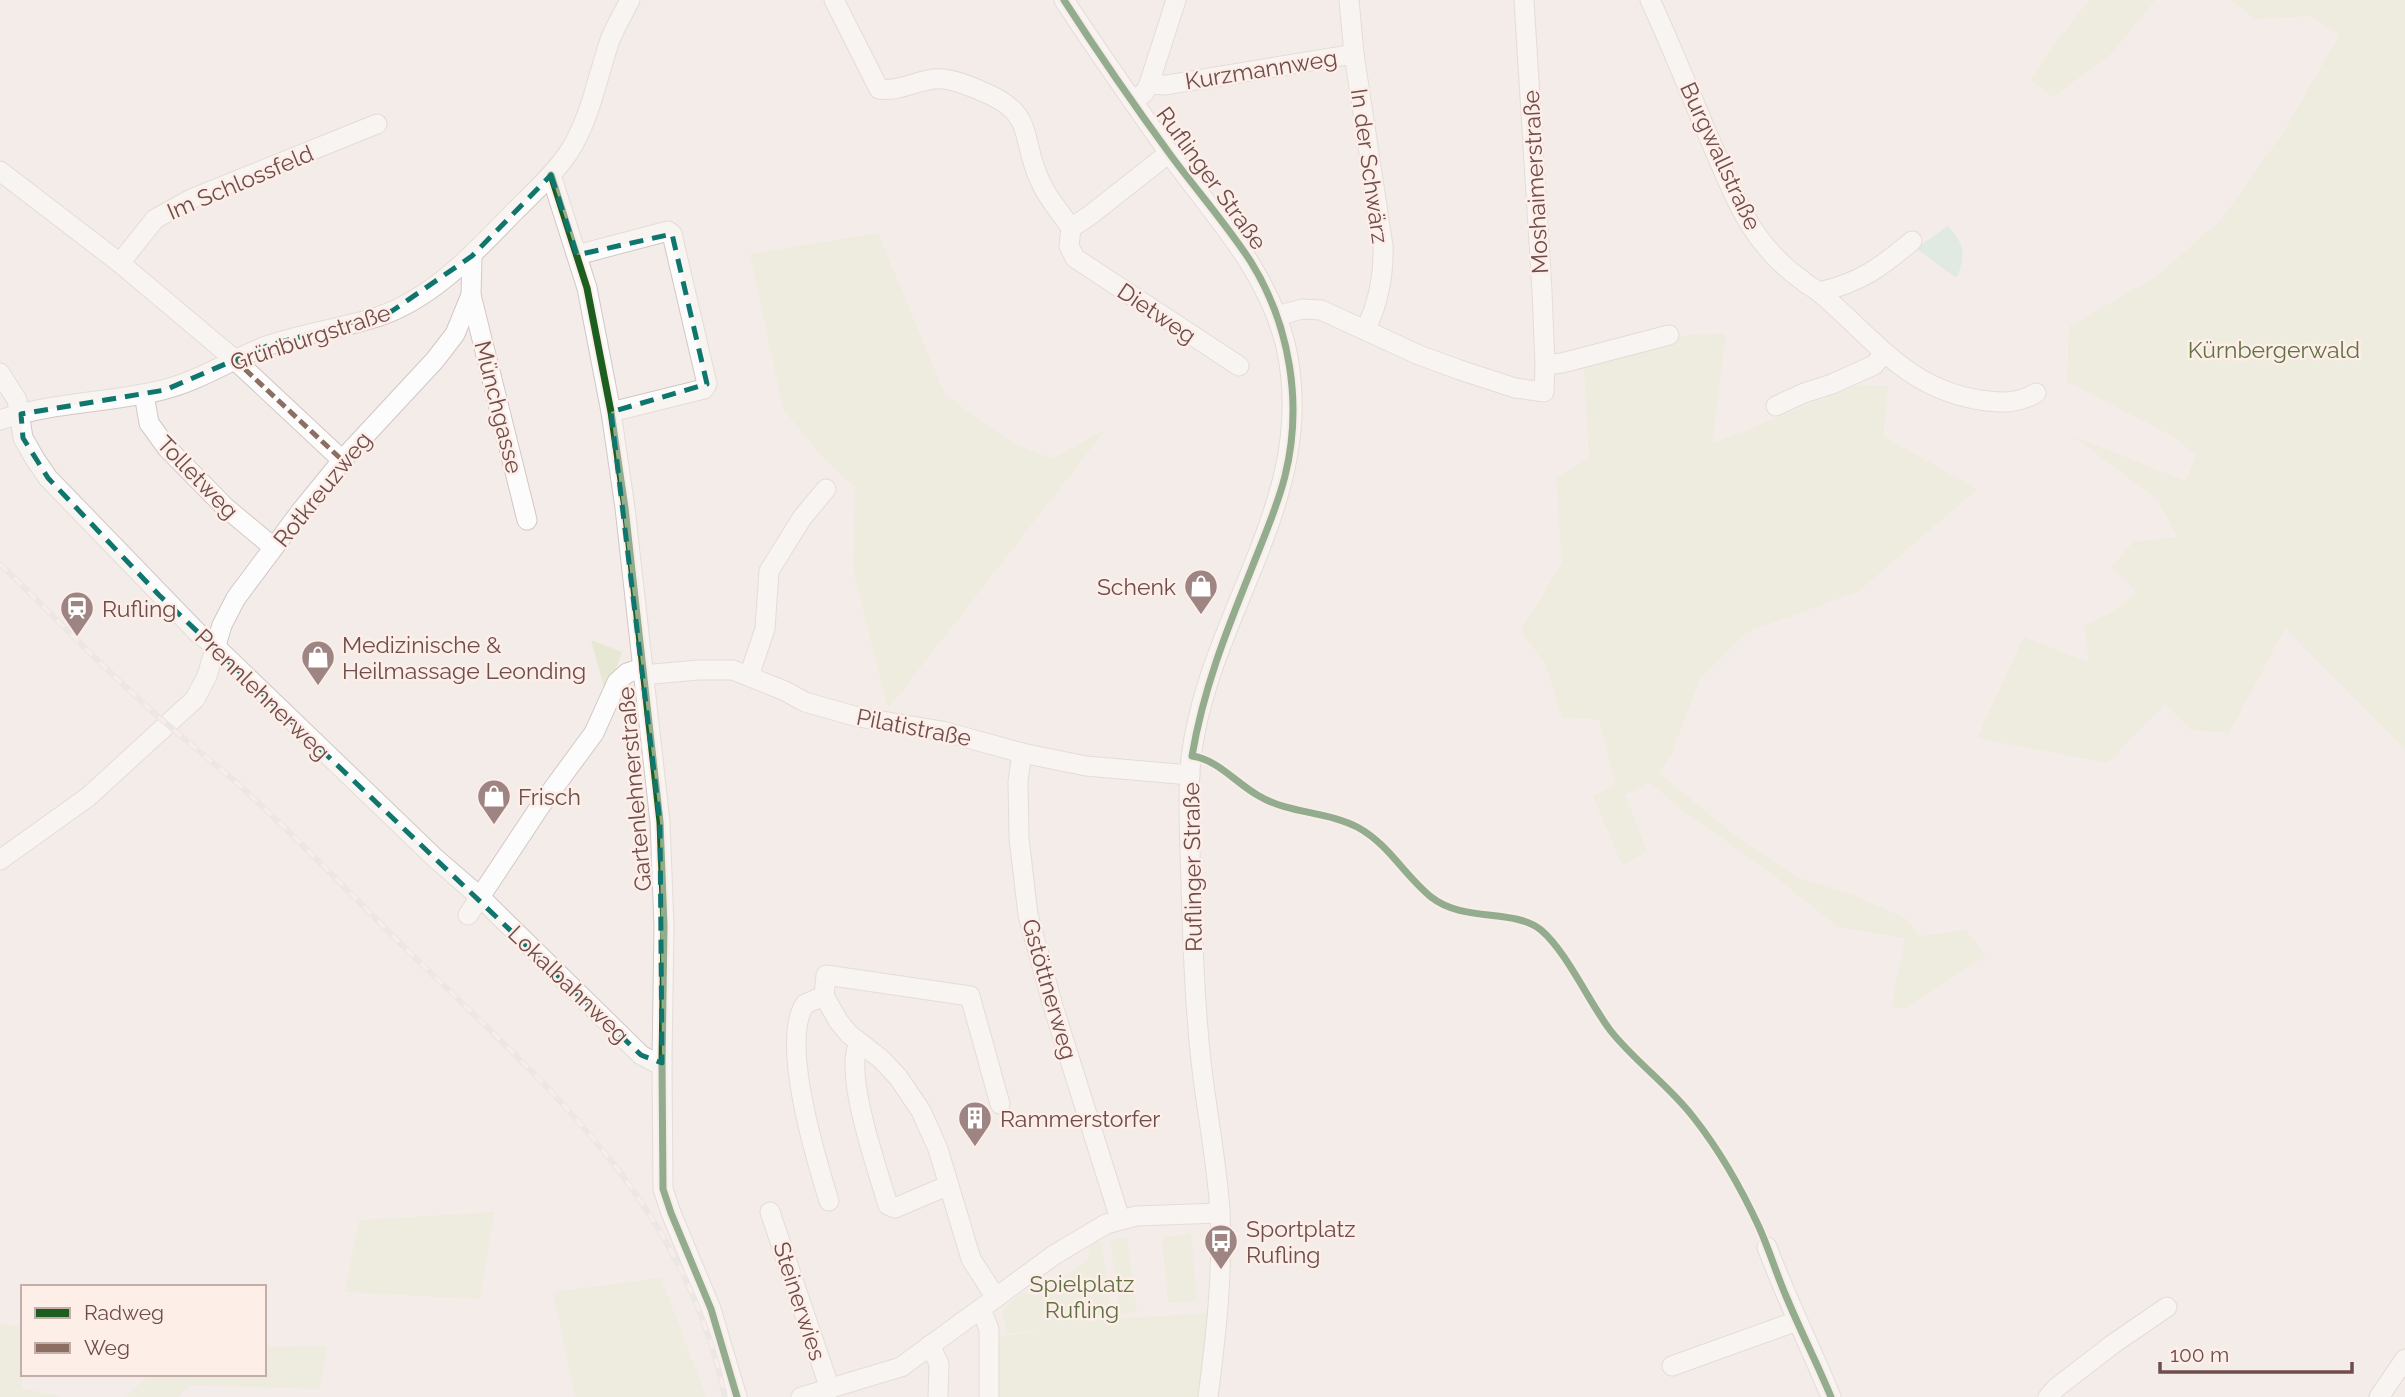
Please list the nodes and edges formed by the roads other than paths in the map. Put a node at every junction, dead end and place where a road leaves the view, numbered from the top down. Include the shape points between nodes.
1 (834, 0) edge
2 (1063, 0) edge
3 (1176, 0) edge
4 (1349, 0) edge
5 (1524, 0) edge
6 (1650, 0) edge
7 (625, 2) edge
8 (1354, 54) junction
9 (1149, 84) junction
10 (1133, 101) junction
11 (377, 124) dead end
12 (1169, 153) junction
13 (0, 171) edge
14 (551, 175) junction
15 (1071, 228) junction
16 (1912, 241) dead end
17 (577, 255) junction
18 (472, 256) junction
19 (120, 263) junction
20 (1819, 292) junction
21 (471, 295) junction
22 (1277, 316) junction
23 (1365, 330) junction
24 (1669, 335) dead end
25 (1884, 353) junction
26 (234, 359) junction
27 (1545, 365) junction
28 (1239, 366) dead end
29 (0, 373) edge
30 (2036, 393) dead end
31 (144, 394) junction
32 (1776, 407) dead end
33 (611, 412) junction
34 (21, 414) junction
35 (0, 420) edge
36 (342, 460) junction
37 (826, 489) dead end
38 (527, 520) dead end
39 (273, 547) junction
40 (215, 646) junction
41 (642, 672) junction
42 (749, 676) junction
43 (1022, 753) junction
44 (1190, 775) junction
45 (0, 860) edge
46 (480, 897) junction
47 (468, 915) dead end
48 (824, 996) junction
49 (859, 1043) junction
50 (662, 1063) junction
51 (1000, 1104) dead end
52 (949, 1185) junction
53 (829, 1201) dead end
54 (770, 1212) dead end
55 (1220, 1213) junction
56 (1120, 1219) junction
57 (1767, 1247) dead end
58 (989, 1303) junction
59 (2167, 1307) dead end
60 (1797, 1321) junction
61 (930, 1345) junction
62 (2405, 1359) edge
63 (1672, 1366) dead end
64 (834, 1392) edge
65 (737, 1397) edge
66 (801, 1397) edge
67 (939, 1397) edge
68 (989, 1397) edge
69 (1208, 1397) edge
70 (1830, 1397) edge
71 (2048, 1397) edge
72 (2379, 1397) edge

1 - 15 street via 879,89 949,79 1013,107 1042,185
2 - 10 street, Ruflinger Straße
3 - 9 street
4 - 8 street, In der Schwärz
5 - 27 street, Moshaimerstraße
6 - 20 street, Burgwallstraße via 1749,224 1777,259
7 - 14 street, Grünburgstraße via 580,132
8 - 9 street, Kurzmannweg
8 - 23 street, In der Schwärz via 1383,258 1374,311
9 - 10 street
10 - 12 street, Ruflinger Straße
11 - 19 street, Im Schlossfeld via 165,212
12 - 15 street
12 - 22 street, Ruflinger Straße via 1250,261
13 - 19 street
14 - 17 street, Gartenlehnerstraße
14 - 18 street, Grünburgstraße
15 - 28 street, Dietweg via 1069,246 1075,258
16 - 20 street via 1867,276
17 - 33 street, Gartenlehnerstraße
17 - 33 street via 668,231 672,234 707,384 704,390
18 - 21 street, Rotkreuzweg
18 - 26 street, Grünburgstraße via 392,311 289,338
19 - 26 street
20 - 25 street, Burgwallstraße
21 - 36 street, Rotkreuzweg via 446,348
21 - 38 street, Münchgasse
22 - 23 street, Moshaimerstraße via 1302,309 1321,310
22 - 44 street, Ruflinger Straße via 1292,390 1289,454 1278,499 1203,698
23 - 27 street, Moshaimerstraße via 1419,355 1530,392 1544,392
24 - 27 street
25 - 30 street, Burgwallstraße via 1924,381 1966,398 2010,403
25 - 32 street via 1874,365
26 - 31 street, Grünburgstraße via 185,383
26 - 36 street
29 - 34 street, Prennlehnerweg
31 - 34 street, Grünburgstraße
31 - 39 street, Tolletweg via 149,423 167,448 225,507
33 - 41 street, Gartenlehnerstraße
34 - 35 street, Grünburgstraße
34 - 40 street, Prennlehnerweg via 23,438 48,478 159,595
36 - 39 street, Rotkreuzweg
37 - 42 street via 769,571 765,629
39 - 40 street, Rotkreuzweg via 236,598
40 - 45 street, Rotkreuzweg via 200,691 188,706 88,797
40 - 46 street, Prennlehnerweg
41 - 42 street, Pilatistraße via 733,670
41 - 46 street via 627,673 617,682 594,733
41 - 50 street, Gartenlehnerstraße via 663,848
42 - 43 street, Pilatistraße via 828,710 942,731
43 - 44 street, Pilatistraße via 1113,770
43 - 56 street, Gstöttnerweg via 1017,781 1019,838 1028,915
44 - 55 street, Ruflinger Straße via 1196,1006
46 - 47 street
46 - 50 street, Lokalbahnweg via 641,1055
48 - 49 street
48 - 51 street via 826,975 970,996
48 - 53 street via 800,1011 797,1051 810,1134
49 - 52 street via 881,1059 911,1093 930,1129
49 - 52 street via 855,1058 859,1098 888,1205 895,1208
50 - 65 street, Gartenlehnerstraße via 663,1189 711,1308
52 - 58 street
54 - 64 street, Steinerwies
55 - 56 street
55 - 69 street, Ruflinger Straße via 1219,1296
56 - 58 street via 1094,1229
57 - 60 street
58 - 61 street
58 - 68 street
59 - 71 street
60 - 63 street
60 - 70 street
61 - 64 street via 901,1367
61 - 67 street via 939,1364
62 - 72 street
64 - 66 street

